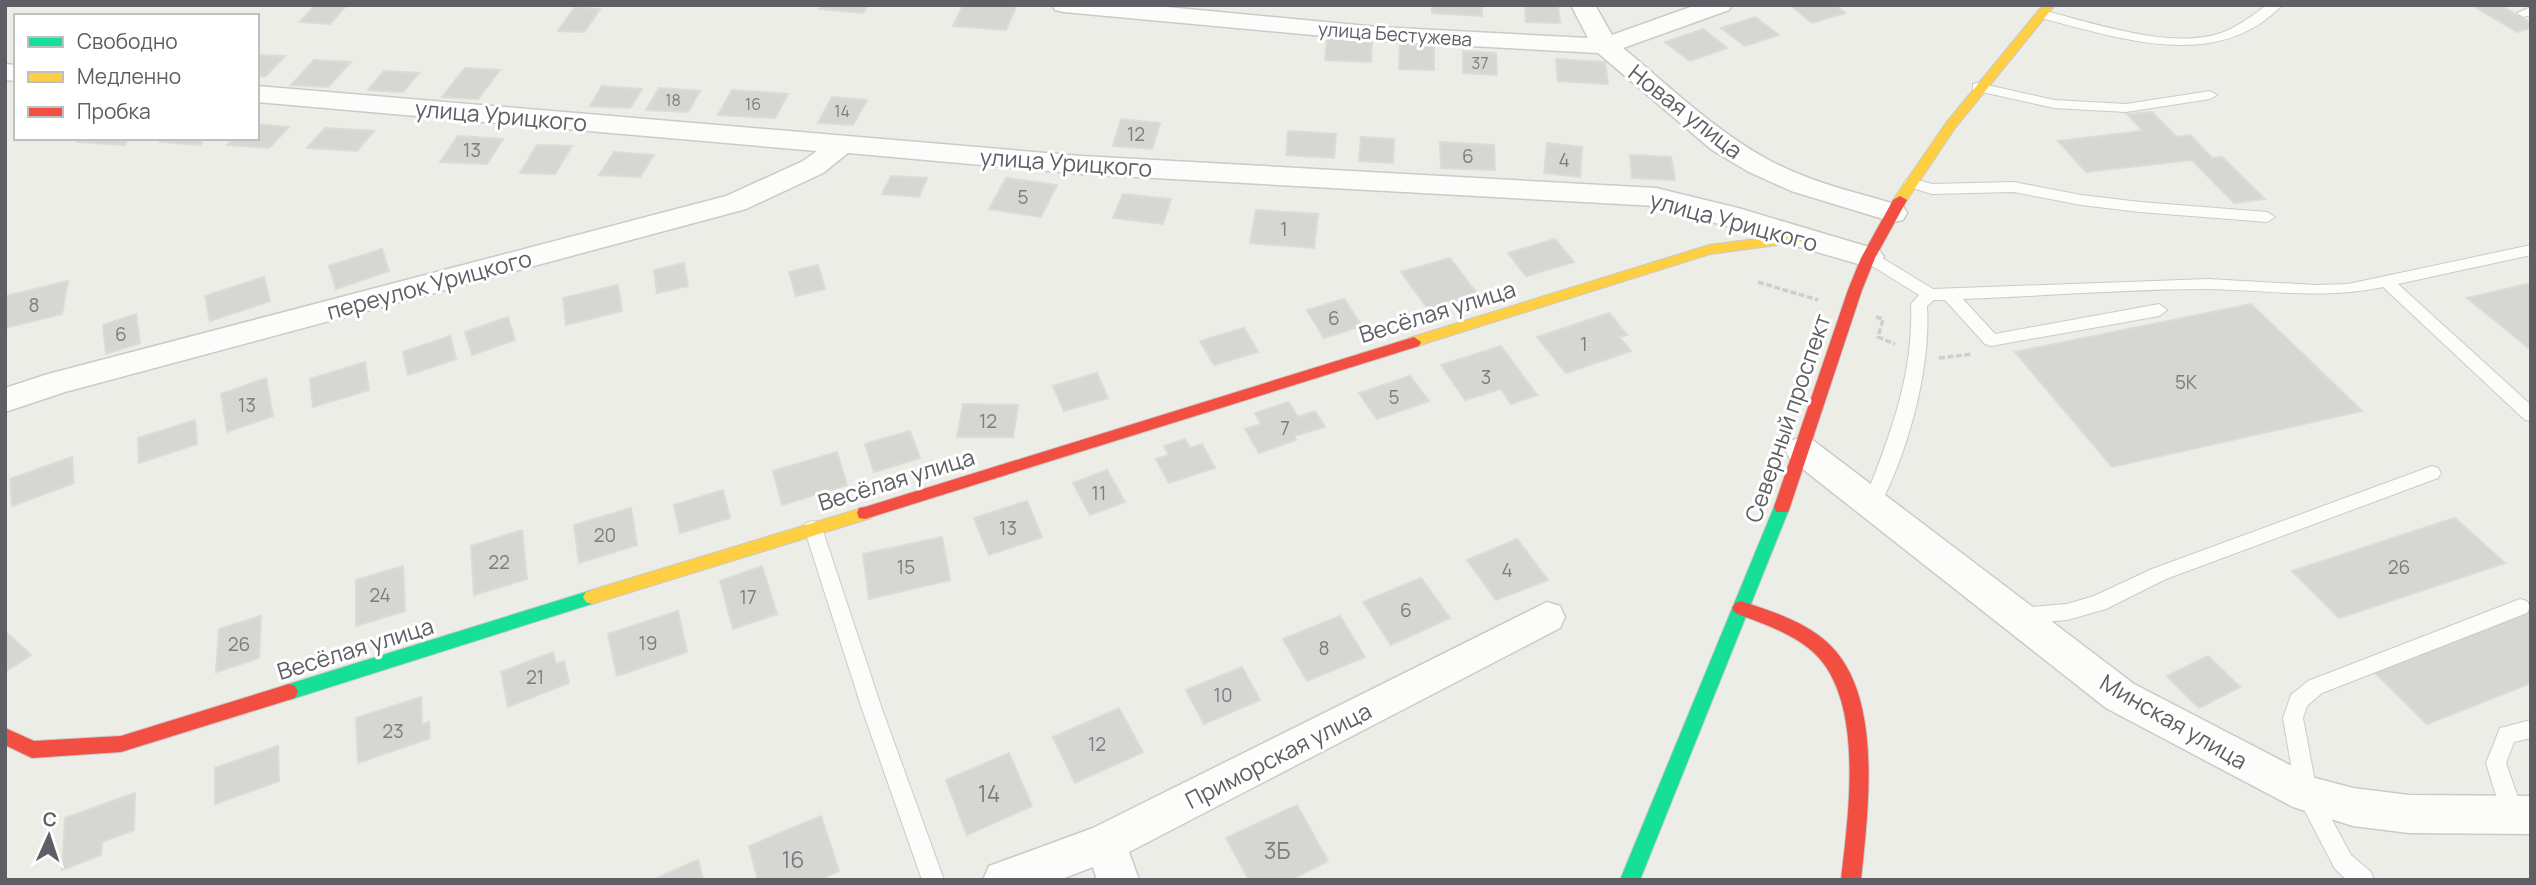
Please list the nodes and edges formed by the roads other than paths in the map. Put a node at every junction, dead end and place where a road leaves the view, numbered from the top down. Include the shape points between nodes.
1 (1064, 5) edge
2 (1583, 5) edge
3 (1720, 5) edge
4 (2276, 5) edge
5 (2045, 10) edge
6 (1605, 46) junction
7 (1979, 87) junction
8 (259, 94) edge
9 (2210, 95) dead end
10 (842, 145) junction
11 (1911, 183) junction
12 (1894, 213) junction
13 (2267, 217) dead end
14 (1802, 238) junction
15 (2531, 250) edge
16 (1869, 257) junction
17 (2387, 282) junction
18 (1949, 294) junction
19 (1930, 295) junction
20 (2159, 310) dead end
21 (5, 400) edge
22 (2531, 415) edge
23 (1802, 450) junction
24 (2432, 473) dead end
25 (1872, 504) junction
26 (813, 528) junction
27 (2520, 607) dead end
28 (1741, 608) junction
29 (2017, 616) junction
30 (1547, 617) dead end
31 (2531, 729) edge
32 (5, 736) edge
33 (2307, 794) junction
34 (2522, 815) edge
35 (1111, 862) edge
36 (933, 880) edge
37 (1004, 880) edge
38 (1630, 880) edge
39 (1851, 880) edge
40 (2363, 880) edge

1 - 6 street, улица Бестужева via 1378,34
2 - 6 street, Новая улица
3 - 6 street, улица Бестужева
4 - 5 lane via 2234,33 2191,40 2124,34
5 - 7 street, Северный проспект
6 - 12 street, Новая улица via 1722,144 1759,166 1801,185
7 - 9 lane via 2054,104 2114,107
7 - 11 street, Северный проспект
8 - 10 street, улица Урицкого
10 - 14 street, улица Урицкого via 1095,165 1656,197
10 - 21 street, переулок Урицкого via 813,167 736,203
11 - 12 street, Северный проспект
11 - 13 lane via 1932,189 2014,187 2128,205
12 - 16 street, Северный проспект
14 - 16 street, улица Урицкого
14 - 26 street, Весёлая улица via 1709,250
15 - 17 lane
16 - 19 lane
16 - 23 street, Северный проспект
17 - 18 lane via 2315,290 2208,284
17 - 22 lane
18 - 19 lane
18 - 20 lane via 1991,340
19 - 25 lane via 1919,304 1922,332 1915,373 1897,440
23 - 25 street, Минская улица
23 - 28 street, Северный проспект
24 - 29 lane via 2159,574 2099,603 2067,612
25 - 29 street, Минская улица
26 - 32 street, Весёлая улица via 121,744 32,750
26 - 36 lane
27 - 33 lane via 2315,687 2298,701 2293,718
28 - 38 street, Северный проспект
28 - 39 street via 1811,641 1830,657 1845,683 1857,761
29 - 33 street, Минская улица via 2120,695
30 - 35 street, Приморская улица
31 - 34 lane via 2507,735 2496,763
33 - 34 street, Минская улица via 2353,807 2409,814
33 - 40 lane via 2343,863
35 - 37 street, Приморская улица

